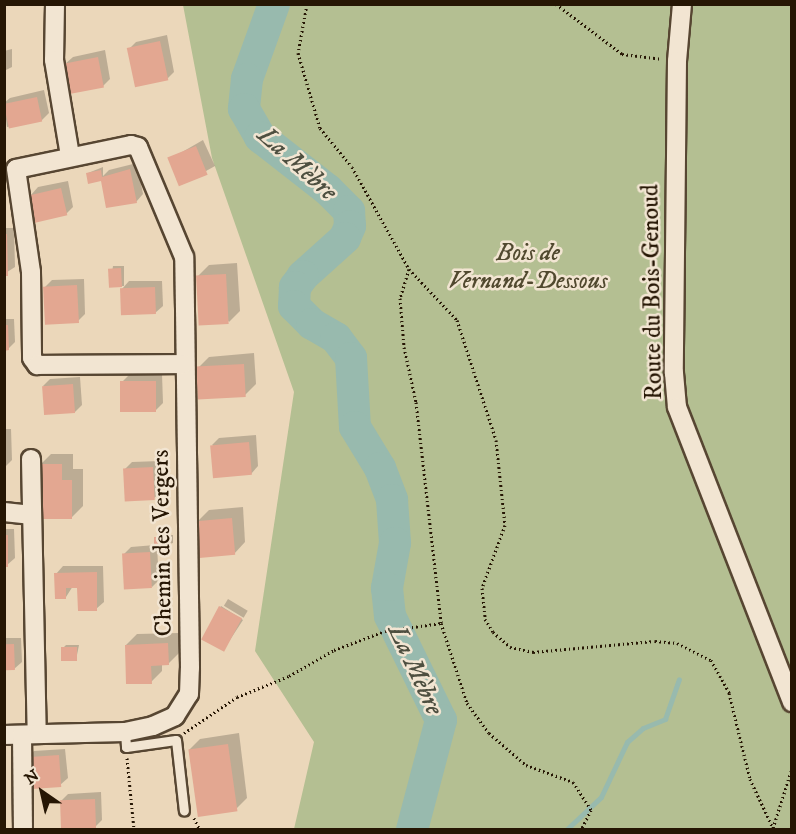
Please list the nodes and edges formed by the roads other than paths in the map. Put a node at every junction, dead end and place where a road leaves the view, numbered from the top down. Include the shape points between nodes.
1 (56, 4) edge
2 (682, 4) edge
3 (70, 156) junction
4 (184, 364) junction
5 (32, 459) dead end
6 (4, 512) edge
7 (32, 515) junction
8 (792, 702) edge
9 (21, 735) edge
10 (126, 739) junction
11 (184, 811) dead end
12 (23, 830) edge

1 - 3 street via 54,60
2 - 8 street, Route du Bois-Genoud via 677,61 677,407
3 - 4 street, Chemin des Vergers via 131,145 142,152 184,257
3 - 4 street, Chemin des Vergers via 22,165 14,176 31,272 32,358 43,367
4 - 10 street, Chemin des Vergers via 189,694 175,716
5 - 7 street
6 - 7 street
7 - 9 street
9 - 10 street
9 - 12 street
10 - 11 lane via 176,740

